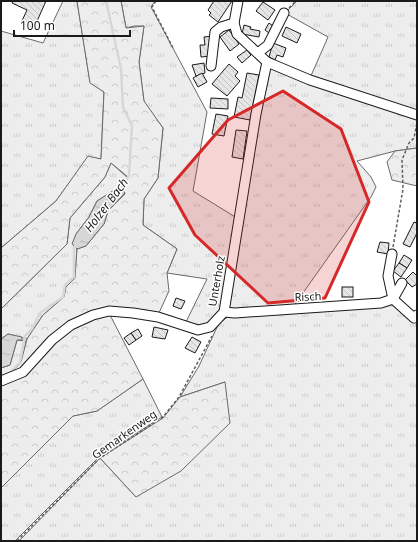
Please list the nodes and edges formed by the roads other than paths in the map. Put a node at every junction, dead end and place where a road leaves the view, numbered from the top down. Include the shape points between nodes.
1 (238, 1) edge
2 (284, 13) dead end
3 (234, 23) junction
4 (258, 53) junction
5 (267, 62) junction
6 (211, 66) dead end
7 (417, 115) edge
8 (392, 254) road end
9 (402, 283) dead end
10 (393, 299) junction
11 (224, 312) junction
12 (417, 315) edge
13 (1, 381) edge

1 - 3 street
2 - 4 street via 268,45
3 - 4 street via 238,34
3 - 6 street via 215,32
4 - 5 street
5 - 7 street via 310,80
5 - 11 street, Unterholz via 256,114
8 - 10 street via 388,276
9 - 10 street
10 - 11 street, Risch via 354,306
10 - 12 street via 414,318
11 - 13 street, Unterholz via 210,327 198,330 158,317 133,313 109,311 93,315 71,325 52,340 23,372

